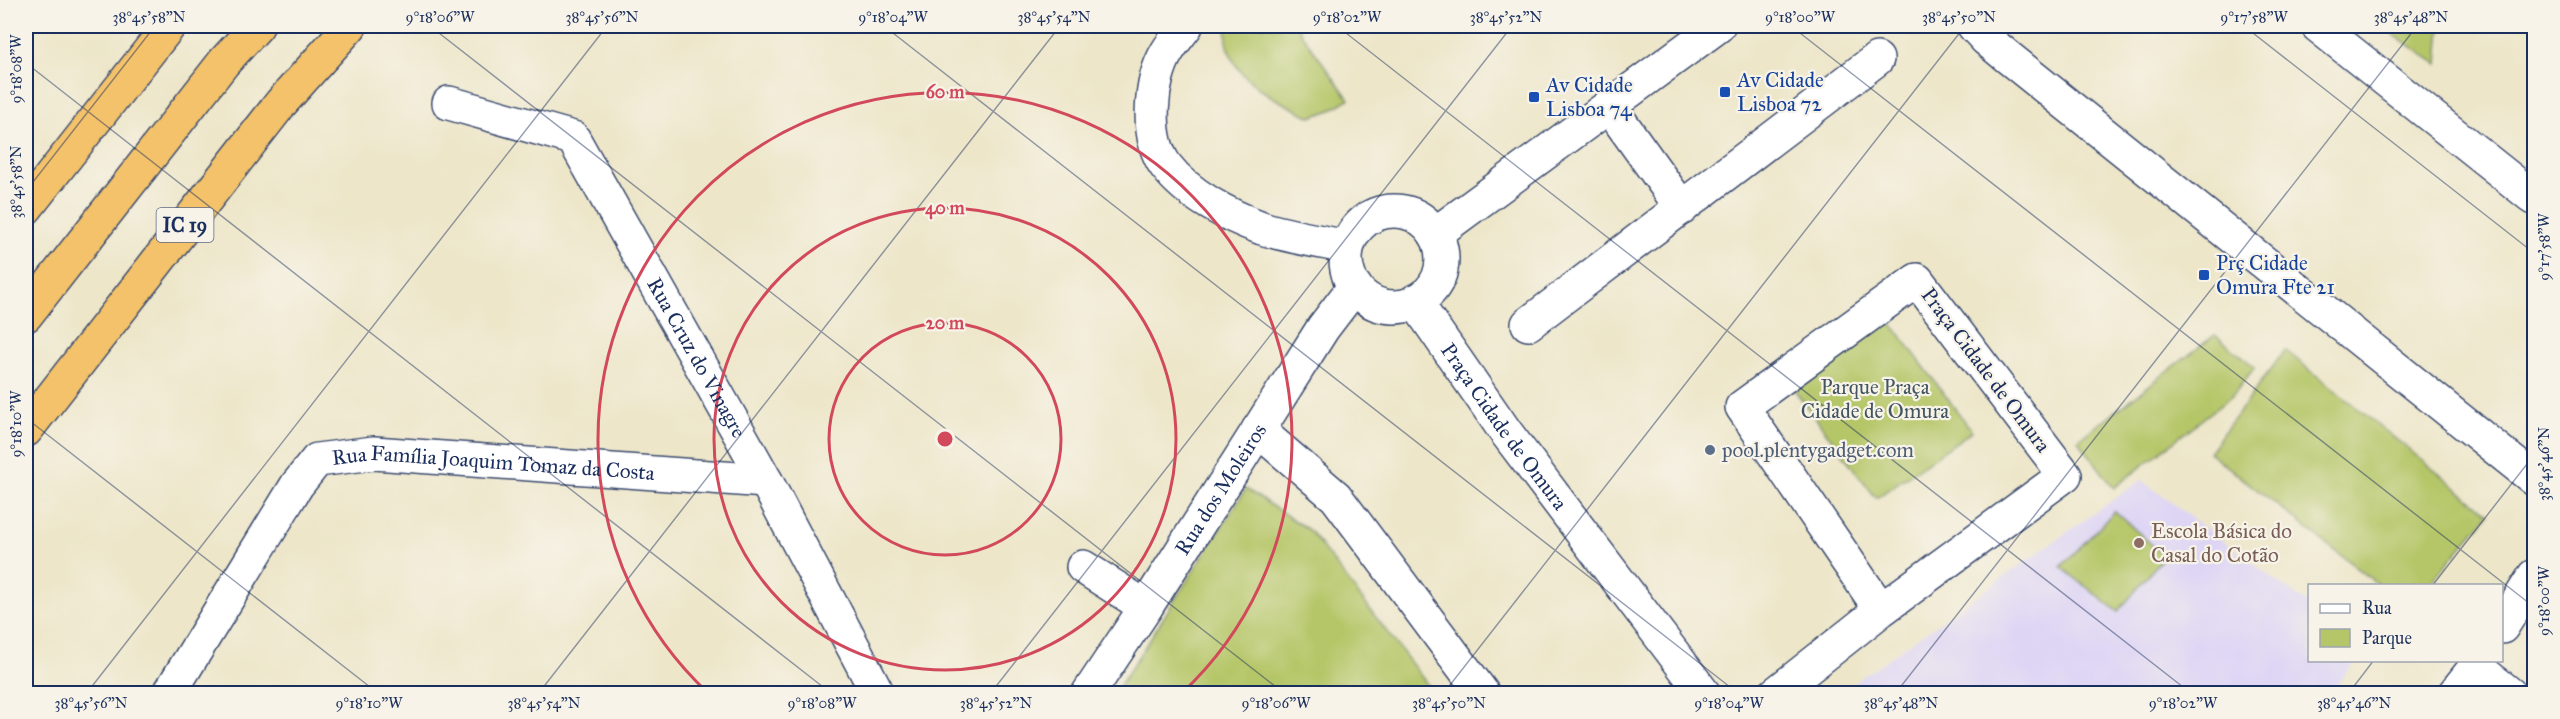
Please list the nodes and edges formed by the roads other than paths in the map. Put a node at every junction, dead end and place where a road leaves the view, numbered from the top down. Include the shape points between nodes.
1 (169, 26) edge
2 (257, 26) edge
3 (350, 26) edge
4 (1186, 26) edge
5 (1718, 26) edge
6 (1974, 26) edge
7 (2319, 26) edge
8 (1877, 59) dead end
9 (450, 103) dead end
10 (1609, 106) junction
11 (2535, 198) edge
12 (26, 208) edge
13 (1682, 208) junction
14 (1435, 234) junction
15 (1347, 248) junction
16 (1355, 286) junction
17 (1415, 301) junction
18 (26, 315) edge
19 (1528, 324) dead end
20 (26, 430) edge
21 (1258, 430) junction
22 (2535, 479) edge
23 (766, 481) junction
24 (1083, 567) dead end
25 (2535, 576) edge
26 (1146, 607) junction
27 (1881, 610) junction
28 (2503, 625) edge
29 (2478, 664) edge
30 (169, 693) edge
31 (878, 693) edge
32 (1088, 693) edge
33 (1483, 693) edge
34 (1704, 693) edge
35 (1775, 693) edge
36 (2454, 693) edge
37 (2510, 693) edge

1 - 12 highway
2 - 18 highway via 224,62
3 - 20 highway, IC 19 via 280,103
4 - 15 street via 1166,53 1152,95 1153,132 1166,165 1200,197 1234,216 1264,229
5 - 10 street
6 - 22 street via 2001,52
7 - 11 street
8 - 13 street
9 - 23 street, Rua Cruz do Vinagre via 573,138
10 - 13 street
10 - 14 street
13 - 19 street
14 - 15 street via 1414,215 1386,211 1361,223
14 - 17 street via 1441,248 1437,279
15 - 16 street via 1348,274
16 - 17 street via 1382,305 1399,306
16 - 21 street, Rua dos Moleiros via 1323,328
17 - 34 street, Praça Cidade de Omura via 1505,431
21 - 26 street, Rua dos Moleiros
21 - 33 street via 1336,498
23 - 30 street, Rua Família Joaquim Tomaz da Costa via 374,453 318,460 297,486
23 - 31 street, Rua Cruz do Vinagre
24 - 26 street
25 - 28 street
26 - 32 street, Rua dos Moleiros
27 - 27 street, Praça Cidade de Omura via 2065,475 1917,280 1742,407
27 - 35 street, Praça Cidade de Omura
29 - 36 street
29 - 37 street

